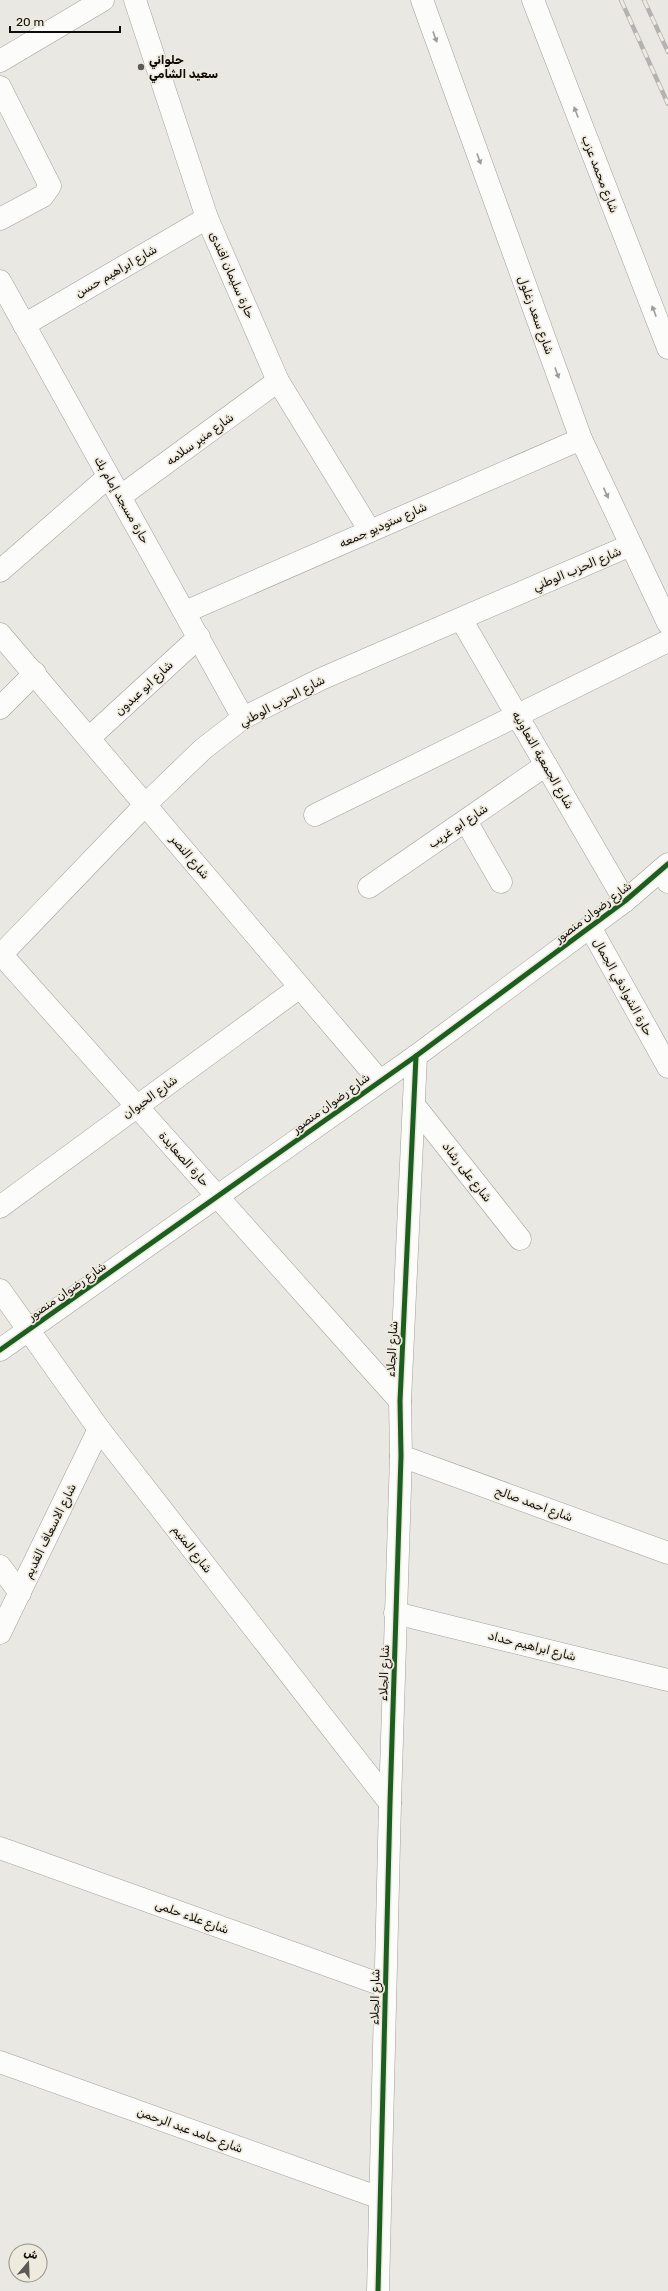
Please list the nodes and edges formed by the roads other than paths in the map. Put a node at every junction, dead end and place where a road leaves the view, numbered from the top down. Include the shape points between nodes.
1 (102, 0) edge
2 (135, 0) edge
3 (422, 0) edge
4 (533, 0) edge
5 (0, 61) edge
6 (0, 88) edge
7 (207, 218) junction
8 (0, 219) edge
9 (0, 281) edge
10 (24, 325) junction
11 (668, 348) edge
12 (278, 381) junction
13 (581, 439) junction
14 (108, 477) junction
15 (121, 496) junction
16 (370, 531) junction
17 (631, 545) junction
18 (0, 571) edge
19 (185, 612) junction
20 (461, 619) junction
21 (668, 623) edge
22 (0, 634) edge
23 (199, 637) junction
24 (668, 641) edge
25 (35, 673) junction
26 (0, 708) edge
27 (518, 716) junction
28 (244, 718) junction
29 (89, 738) junction
30 (546, 765) junction
31 (146, 804) junction
32 (314, 815) dead end
33 (466, 821) junction
34 (666, 872) edge
35 (501, 882) dead end
36 (369, 887) dead end
37 (625, 901) junction
38 (590, 927) junction
39 (0, 955) edge
40 (300, 987) junction
41 (416, 1056) junction
42 (668, 1067) edge
43 (380, 1080) junction
44 (414, 1105) junction
45 (137, 1107) junction
46 (218, 1197) junction
47 (0, 1207) edge
48 (520, 1239) dead end
49 (0, 1290) edge
50 (29, 1330) junction
51 (0, 1350) edge
52 (400, 1401) junction
53 (99, 1429) junction
54 (401, 1456) junction
55 (668, 1553) edge
56 (0, 1566) edge
57 (20, 1593) junction
58 (396, 1613) junction
59 (0, 1633) edge
60 (668, 1680) edge
61 (390, 1803) junction
62 (0, 1848) edge
63 (385, 1986) junction
64 (0, 2062) edge
65 (380, 2198) junction
66 (378, 2291) edge

1 - 5 street
2 - 7 street, حارة سليمان افندى
3 -> 13 street, شارع سعد زغلول
11 -> 4 street, شارع محمد عزب
6 - 8 street via 50,186 43,196
7 - 10 street, شارع ابراهيم حسن
7 - 12 street, حارة سليمان افندى
9 - 10 street, حارة مسجد إمام بك
10 - 14 street, حارة مسجد إمام بك
12 - 15 street, شارع منير سلامه
12 - 16 street, حارة سليمان افندى
13 - 16 street, شارع ستوديو جمعه
13 -> 17 street, شارع سعد زغلول
14 - 15 street, حارة مسجد إمام بك
14 - 18 street
15 - 19 street, حارة مسجد إمام بك
16 - 19 street, شارع ستوديو جمعه
17 - 20 street, شارع الحزب الوطني
17 - 21 street, شارع سعد زغلول
19 - 23 street, حارة مسجد إمام بك
20 - 27 street, شارع الجمعية التعاونيه
20 - 28 street, شارع الحزب الوطني via 321,679
22 - 25 street, شارع النصر
23 - 28 street, حارة مسجد إمام بك
23 - 29 street, شارع ابو عبدون
24 - 27 street
25 - 26 street
25 - 29 street, شارع النصر
27 - 30 street, شارع الجمعية التعاونيه
27 - 32 street
28 - 31 street, شارع الحزب الوطني via 203,749
29 - 31 street, شارع النصر
30 - 33 street, شارع ابو غريب
30 - 37 street, شارع الجمعية التعاونيه
31 - 39 street, شارع الحزب الوطني
31 - 40 street, شارع النصر
33 - 35 street
33 - 36 street, شارع ابو غريب
34 - 37 street, شارع رضوان منصور
37 - 38 street, شارع رضوان منصور
38 - 41 street, شارع رضوان منصور
38 - 42 street, حارة الشوادفي الجمال
39 - 45 street, حارة الصعايدة
40 - 43 street, شارع النصر
40 - 45 street, شارع الحيوان
41 - 43 street, شارع رضوان منصور
41 - 44 street, شارع الجلاء
43 - 46 street, شارع رضوان منصور
44 - 48 street, شارع على رشاد
44 - 52 street, شارع الجلاء
45 - 46 street, حارة الصعايدة
45 - 47 street, شارع الحيوان
46 - 50 street, شارع رضوان منصور
46 - 52 street, حارة الصعايدة
49 - 50 street, شارع المتيم
50 - 51 street, شارع رضوان منصور
50 - 53 street, شارع المتيم
52 - 54 street, شارع الجلاء
53 - 57 street, شارع الاسعاف القديم
53 - 61 street, شارع المتيم
54 - 55 street, شارع احمد صالح
54 - 58 street, شارع الجلاء
56 - 57 street
57 - 59 street, شارع الاسعاف القديم
58 - 60 street, شارع ابراهيم حداد
58 - 61 street, شارع الجلاء
61 - 63 street, شارع الجلاء
62 - 63 street, شارع علاء حلمى
63 - 65 street, شارع الجلاء
64 - 65 street, شارع حامد عبد الرحمن
65 - 66 street, شارع الجلاء

